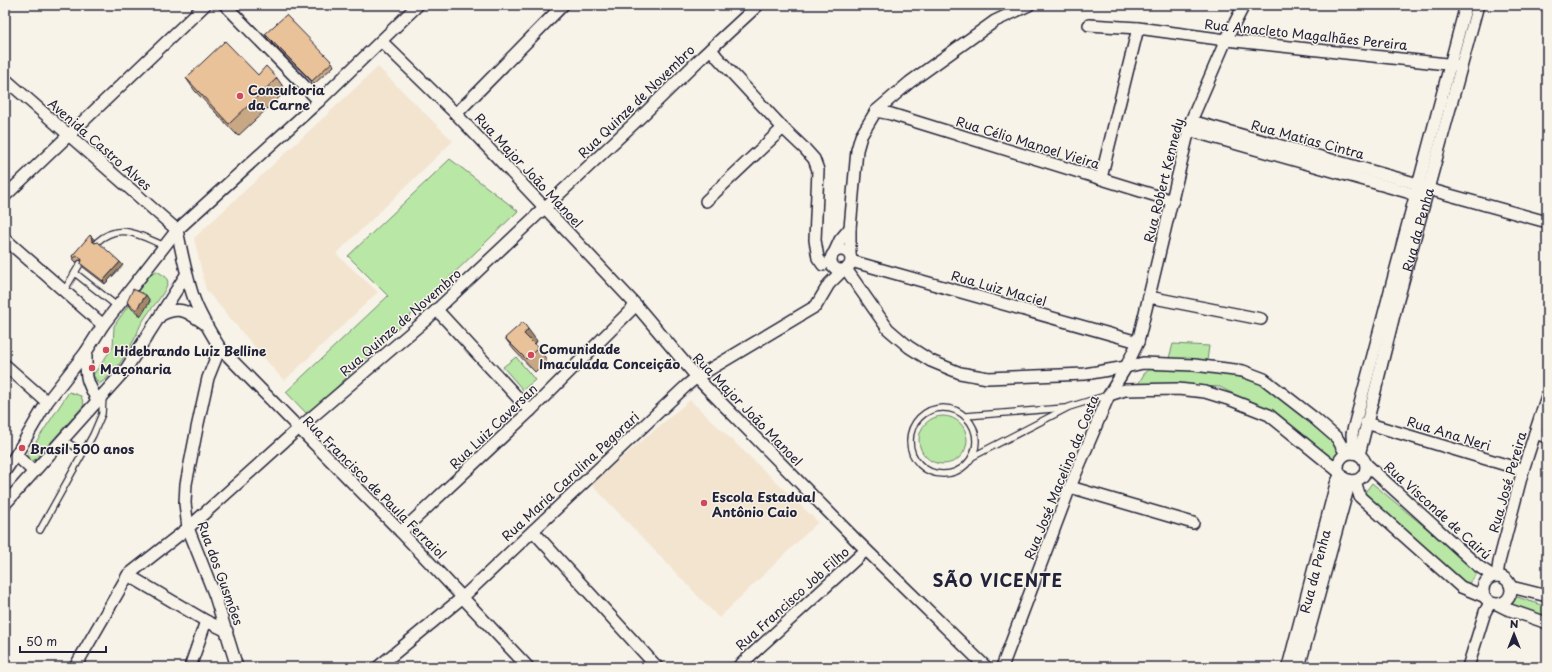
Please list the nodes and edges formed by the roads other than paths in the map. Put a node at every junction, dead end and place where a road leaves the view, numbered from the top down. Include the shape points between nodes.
1 (205, 5) edge
2 (225, 5) edge
3 (418, 5) edge
4 (563, 5) edge
5 (758, 5) edge
6 (1029, 5) edge
7 (1244, 5) edge
8 (1466, 5) edge
9 (1478, 5) edge
10 (1089, 25) dead end
11 (1138, 28) junction
12 (1226, 40) junction
13 (381, 41) junction
14 (711, 49) junction
15 (1455, 65) junction
16 (5, 79) edge
17 (318, 101) junction
18 (876, 111) junction
19 (456, 114) junction
20 (1190, 126) junction
21 (783, 128) junction
22 (69, 136) junction
23 (1100, 178) junction
24 (1428, 189) junction
25 (1416, 190) junction
26 (5, 196) edge
27 (1425, 200) junction
28 (706, 201) dead end
29 (1173, 201) junction
30 (545, 208) junction
31 (1547, 222) edge
32 (850, 228) junction
33 (177, 230) junction
34 (5, 239) edge
35 (815, 240) junction
36 (97, 242) edge
37 (165, 246) junction
38 (833, 253) junction
39 (80, 264) edge
40 (848, 264) junction
41 (823, 265) junction
42 (75, 273) junction
43 (186, 275) junction
44 (829, 284) junction
45 (64, 291) junction
46 (1149, 298) junction
47 (636, 305) junction
48 (118, 307) junction
49 (437, 310) junction
50 (161, 315) junction
51 (1261, 319) dead end
52 (206, 324) junction
53 (103, 325) junction
54 (1138, 342) junction
55 (220, 348) junction
56 (86, 352) junction
57 (5, 365) edge
58 (1126, 367) junction
59 (698, 377) junction
60 (1109, 395) junction
61 (1547, 396) edge
62 (100, 397) junction
63 (47, 402) junction
64 (1069, 407) junction
65 (530, 411) junction
66 (966, 416) junction
67 (1366, 423) junction
68 (298, 429) junction
69 (1535, 433) junction
70 (1547, 437) edge
71 (62, 439) junction
72 (83, 452) junction
73 (1353, 454) junction
74 (16, 455) junction
75 (972, 457) junction
76 (1366, 464) junction
77 (1523, 470) junction
78 (5, 471) edge
79 (33, 471) junction
80 (1346, 478) junction
81 (1070, 487) junction
82 (5, 504) edge
83 (1193, 523) dead end
84 (188, 528) junction
85 (40, 530) dead end
86 (533, 531) junction
87 (401, 532) junction
88 (866, 550) junction
89 (128, 575) junction
90 (1495, 576) junction
91 (1511, 587) junction
92 (463, 596) junction
93 (1547, 596) edge
94 (1491, 601) junction
95 (206, 621) junction
96 (1547, 623) edge
97 (227, 630) junction
98 (74, 667) edge
99 (190, 667) edge
100 (237, 667) edge
101 (378, 667) edge
102 (528, 667) edge
103 (657, 667) edge
104 (738, 667) edge
105 (986, 667) edge
106 (1002, 667) edge
107 (1289, 667) edge
108 (1298, 667) edge
109 (1468, 667) edge

1 - 22 street
2 - 17 street
3 - 13 street
4 - 19 street
5 - 14 street, Rua Quinze de Novembro
6 - 18 street via 995,22 910,82
7 - 12 street, Rua Robert Kennedy
8 - 15 street, Rua da Penha
9 - 15 street, Rua da Penha
10 - 11 street, Rua Anacleto Magalhães Pereira
11 - 12 street, Rua Anacleto Magalhães Pereira
11 - 23 street
12 - 15 street, Rua Anacleto Magalhães Pereira
12 - 20 street, Rua Robert Kennedy
13 - 17 street
13 - 19 street, Rua Major João Manoel
14 - 21 street
14 - 30 street, Rua Quinze de Novembro
15 - 24 street, Rua da Penha
15 - 25 street, Rua da Penha
16 - 22 street, Avenida Castro Alves
17 - 33 street
18 - 23 street, Rua Célio Manoel Vieira
18 - 32 street via 860,136
19 - 30 street, Rua Major João Manoel
20 - 25 street, Rua Matias Cintra via 1407,192
20 - 29 street, Rua Robert Kennedy
21 - 28 street
21 - 35 street via 814,159 818,170
22 - 26 street
22 - 33 street, Avenida Castro Alves
23 - 29 street, Rua Célio Manoel Vieira
24 - 25 street
24 - 27 street, Rua da Penha
24 - 31 street
25 - 27 street
25 - 73 street, Rua da Penha via 1352,434
27 - 67 street, Rua da Penha
29 - 46 street, Rua Robert Kennedy
30 - 47 street, Rua Major João Manoel
30 - 49 street, Rua Quinze de Novembro
32 - 38 street
32 - 40 street
33 - 37 street
33 - 43 street, Rua Francisco de Paula Ferraiol
34 - 45 street
35 - 38 street
35 - 41 street via 818,258
36 - 37 lane via 104,235 123,230
37 - 48 street
38 - 40 street, Rua Luiz Maciel via 842,249 848,252
38 - 40 street via 833,267
38 - 41 street
39 - 42 lane
40 - 44 street, Rua Maria Carolina Pegorari
40 - 54 street, Rua Luiz Maciel
40 - 58 street via 888,329 931,361 960,373 988,378 1085,374
41 - 44 street
42 - 45 lane
42 - 48 lane
43 - 50 street
43 - 52 street, Rua Francisco de Paula Ferraiol via 194,300
44 - 59 street, Rua Maria Carolina Pegorari via 816,306
45 - 53 street
46 - 51 street
46 - 54 street, Rua Robert Kennedy
47 - 59 street, Rua Major João Manoel
47 - 65 street, Rua Luiz Caversan
48 - 53 street
49 - 65 street
49 - 68 street, Rua Quinze de Novembro
50 - 52 street, Rua Francisco de Paula Ferraiol via 177,310 192,314
50 - 62 street via 126,369
52 - 55 street, Rua Francisco de Paula Ferraiol
53 - 56 street
54 - 58 street, Rua Robert Kennedy
55 - 68 street, Rua Francisco de Paula Ferraiol
55 - 84 street, Rua dos Gusmões via 208,378 190,463 185,503
56 - 62 street via 87,382
56 - 63 street
57 - 63 street
58 - 60 street, Rua José Macelino da Costa
58 - 73 street via 1143,363 1194,366 1243,371 1264,379 1320,423
59 - 86 street, Rua Maria Carolina Pegorari
59 - 88 street, Rua Major João Manoel
60 - 64 lane
60 - 80 street via 1125,390 1178,389 1205,392 1231,400 1269,415
60 - 81 street, Rua José Macelino da Costa
61 - 69 street, Rua José Pereira
62 - 71 street
62 - 72 lane via 102,414
63 - 74 street
64 - 66 lane
64 - 75 lane
65 - 87 street, Rua Luiz Caversan
66 - 75 lane via 976,436 976,447
66 - 75 lane via 956,410 945,408 924,413 916,420 909,441 916,461 934,473 956,472
67 - 73 street, Rua da Penha
67 - 77 street, Rua Ana Neri
68 - 84 street, Rua Quinze de Novembro
68 - 87 street, Rua Francisco de Paula Ferraiol
69 - 70 street
69 - 77 street, Rua José Pereira
71 - 72 lane
71 - 79 street
72 - 85 lane
73 - 76 street via 1364,458
73 - 80 street via 1339,462
74 - 78 street
74 - 79 street
76 - 80 street via 1364,475 1360,479
76 - 90 street, Rua Visconde de Cairú via 1478,566
77 - 90 street, Rua José Pereira
79 - 82 street
80 - 94 street via 1360,497 1461,587
80 - 107 street, Rua da Penha via 1337,484
80 - 108 street, Rua da Penha
81 - 83 street
81 - 106 street, Rua José Macelino da Costa
84 - 89 street, Rua Quinze de Novembro
84 - 97 street, Rua dos Gusmões
86 - 92 street, Rua Maria Carolina Pegorari
86 - 103 street
87 - 92 street, Rua Francisco de Paula Ferraiol
88 - 104 street, Rua Francisco Job Filho
88 - 105 street, Rua Major João Manoel
89 - 95 street
89 - 98 street, Rua Quinze de Novembro
90 - 91 street via 1506,579
90 - 94 street via 1488,579 1483,586
91 - 93 street
91 - 94 street via 1507,600
92 - 101 street, Rua Maria Carolina Pegorari
92 - 102 street, Rua Francisco de Paula Ferraiol
94 - 96 street
94 - 109 street via 1485,612
95 - 97 street
95 - 99 street
97 - 100 street, Rua dos Gusmões

